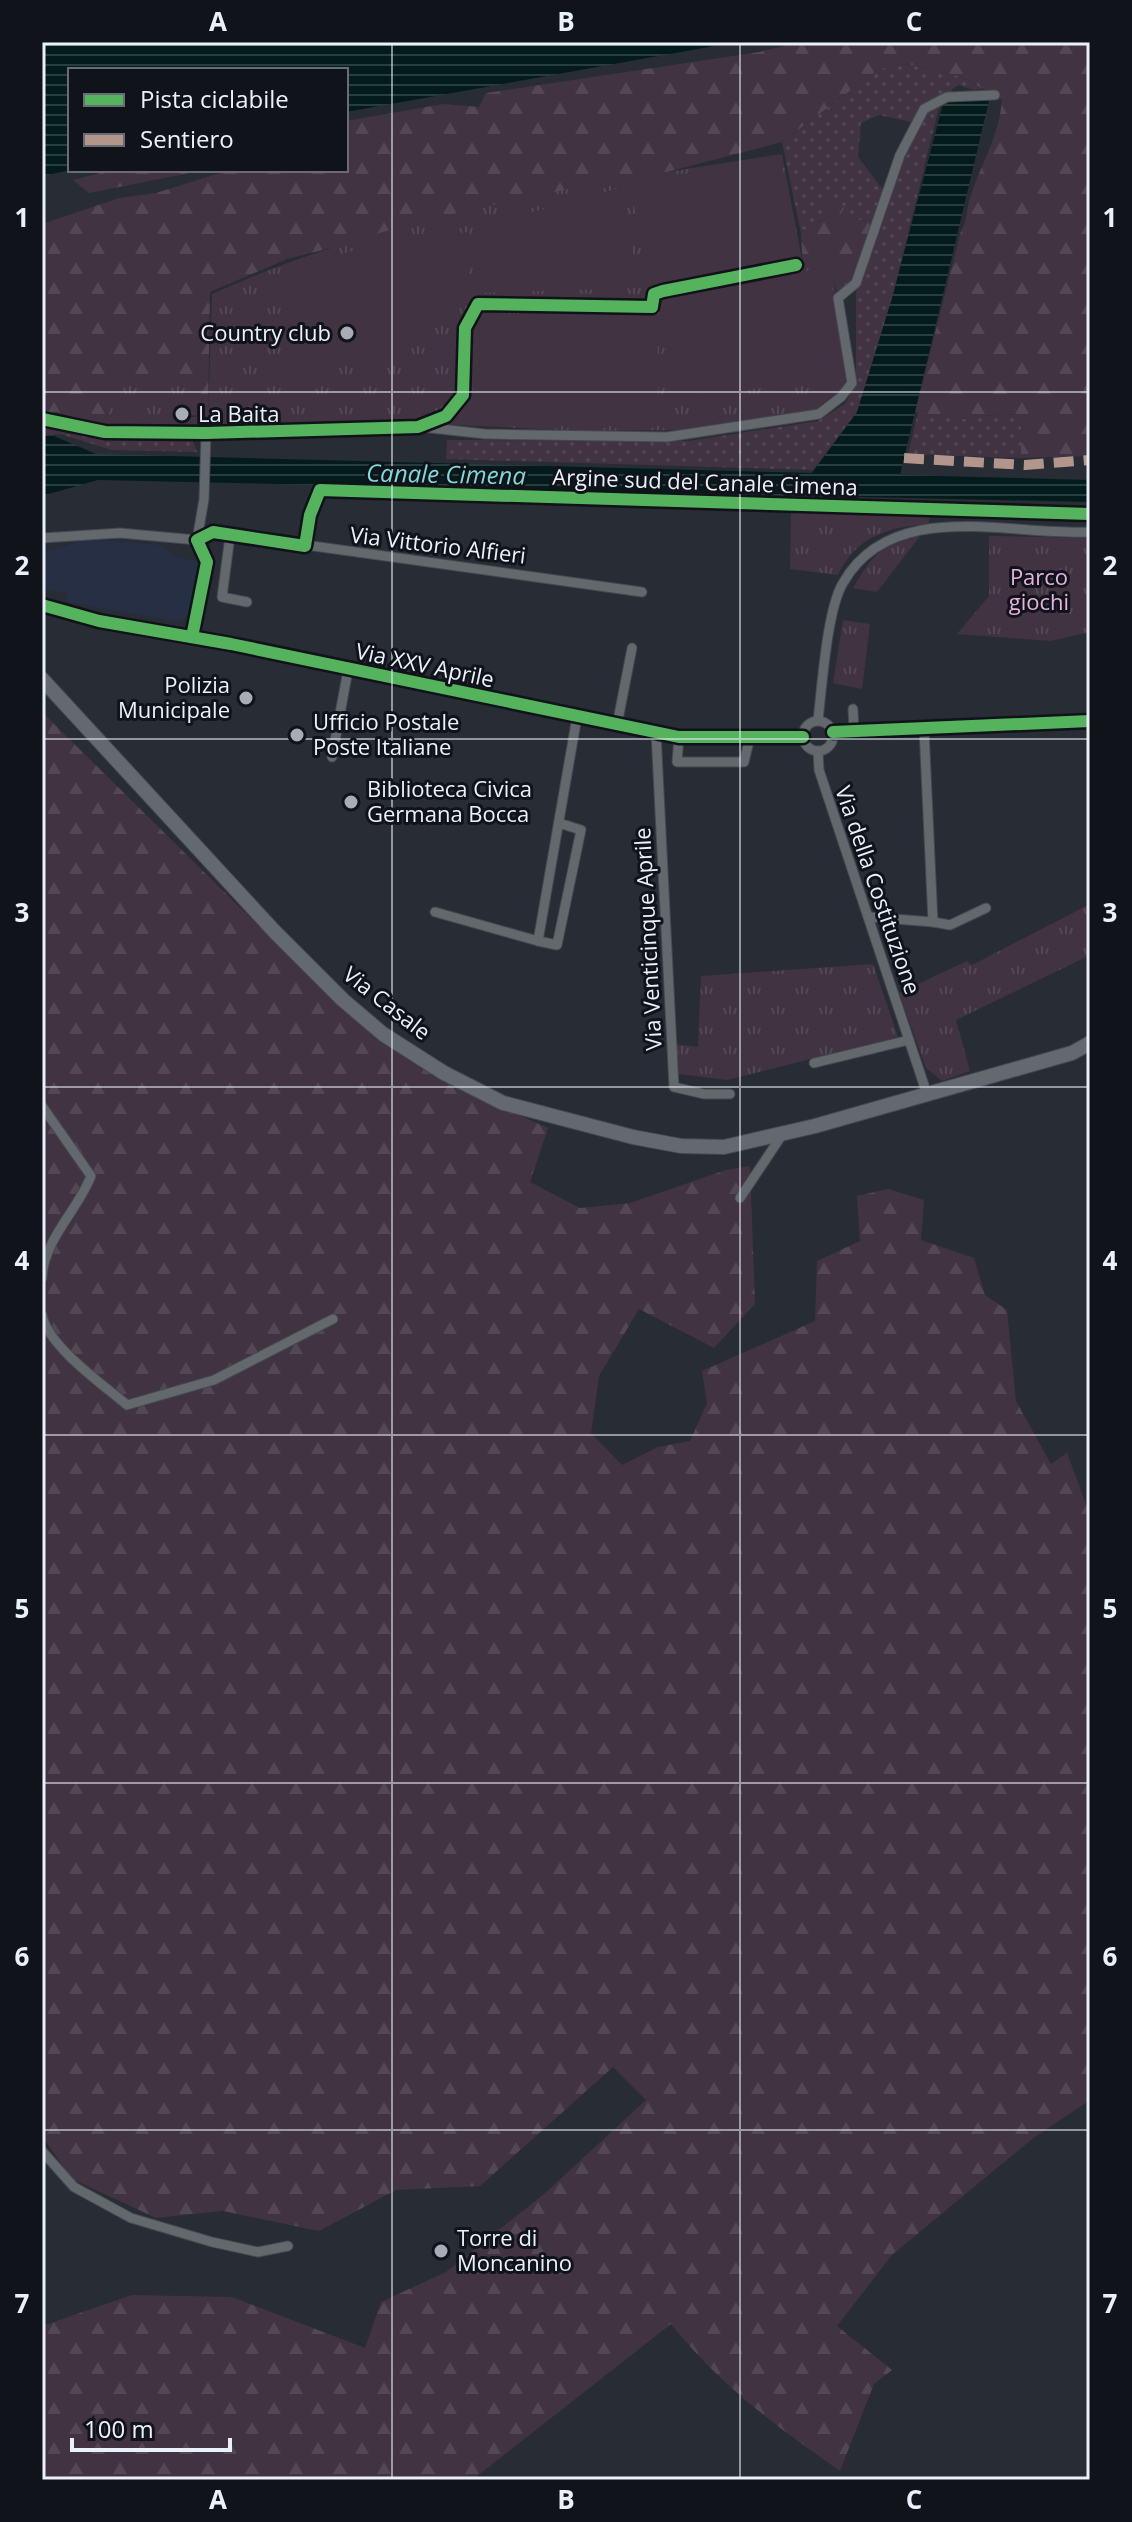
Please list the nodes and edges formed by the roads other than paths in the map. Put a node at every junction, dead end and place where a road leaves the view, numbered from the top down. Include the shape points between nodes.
1 (995, 95) dead end
2 (796, 265) dead end
3 (42, 419) edge
4 (418, 427) junction
5 (206, 433) junction
6 (1090, 532) edge
7 (230, 536) junction
8 (42, 538) edge
9 (197, 540) junction
10 (642, 592) dead end
11 (247, 602) dead end
12 (42, 605) edge
13 (192, 637) junction
14 (632, 648) dead end
15 (348, 670) junction
16 (42, 679) edge
17 (42, 691) edge
18 (66, 708) junction
19 (853, 709) dead end
20 (577, 717) junction
21 (818, 720) junction
22 (1090, 721) edge
23 (617, 725) junction
24 (924, 729) junction
25 (833, 732) junction
26 (854, 732) junction
27 (656, 733) junction
28 (679, 737) junction
29 (750, 737) junction
30 (803, 737) junction
31 (818, 751) junction
32 (332, 757) dead end
33 (559, 823) junction
34 (548, 881) junction
35 (570, 886) junction
36 (986, 908) dead end
37 (435, 912) dead end
38 (869, 917) junction
39 (933, 922) junction
40 (538, 941) junction
41 (909, 1040) junction
42 (1090, 1043) edge
43 (814, 1063) dead end
44 (730, 1094) dead end
45 (927, 1094) junction
46 (42, 1106) edge
47 (782, 1135) junction
48 (740, 1198) dead end
49 (42, 1278) edge
50 (42, 1315) edge
51 (333, 1319) dead end
52 (42, 2151) edge
53 (288, 2246) dead end

1 - 4 street via 947,97 924,109 900,155 856,283 838,298 852,383 819,414 667,437 485,434
2 - 4 street via 663,291 654,294 652,307 478,304 465,328 463,395 446,416
3 - 5 street via 105,432
4 - 5 street
5 - 9 street
6 - 21 street via 943,529 899,534 878,543 841,584
7 - 9 street, Via Vittorio Alfieri via 213,532
7 - 10 street, Via Vittorio Alfieri
7 - 11 street via 222,597
8 - 9 street, Via Vittorio Alfieri via 120,533
9 - 13 street via 207,562
12 - 13 street, Via XXV Aprile
13 - 15 street, Via XXV Aprile
14 - 23 street
15 - 20 street, Via XXV Aprile
15 - 32 street
16 - 18 main road
17 - 18 main road
18 - 47 main road, Via Casale via 343,1000 383,1034 444,1073 503,1103 681,1146 724,1147
19 - 26 street
20 - 23 street, Via XXV Aprile
20 - 33 street
21 - 25 street
21 - 30 street via 806,726
22 - 24 street
23 - 27 street, Via XXV Aprile
24 - 26 street
24 - 39 street
25 - 26 street
25 - 31 street via 830,745
27 - 28 street, Via XXV Aprile
27 - 44 street, Via Venticinque Aprile via 674,1087
28 - 29 street, Via XXV Aprile
28 - 29 street via 677,762 744,762
29 - 30 street, Via XXV Aprile
30 - 31 street
31 - 38 street, Via della Costituzione via 819,770
33 - 34 street
33 - 35 street via 581,830
34 - 35 street
34 - 40 street
35 - 40 street via 557,945
36 - 39 street via 970,920
37 - 40 street
38 - 39 street
38 - 41 street, Via della Costituzione
41 - 43 street
41 - 45 street, Via della Costituzione
42 - 45 main road, Via Casale via 1072,1053
45 - 47 main road, Via Casale
46 - 49 street via 91,1176 62,1224
47 - 48 street
50 - 51 street via 57,1346 127,1405 214,1380
52 - 53 street via 74,2187 131,2218 258,2252

